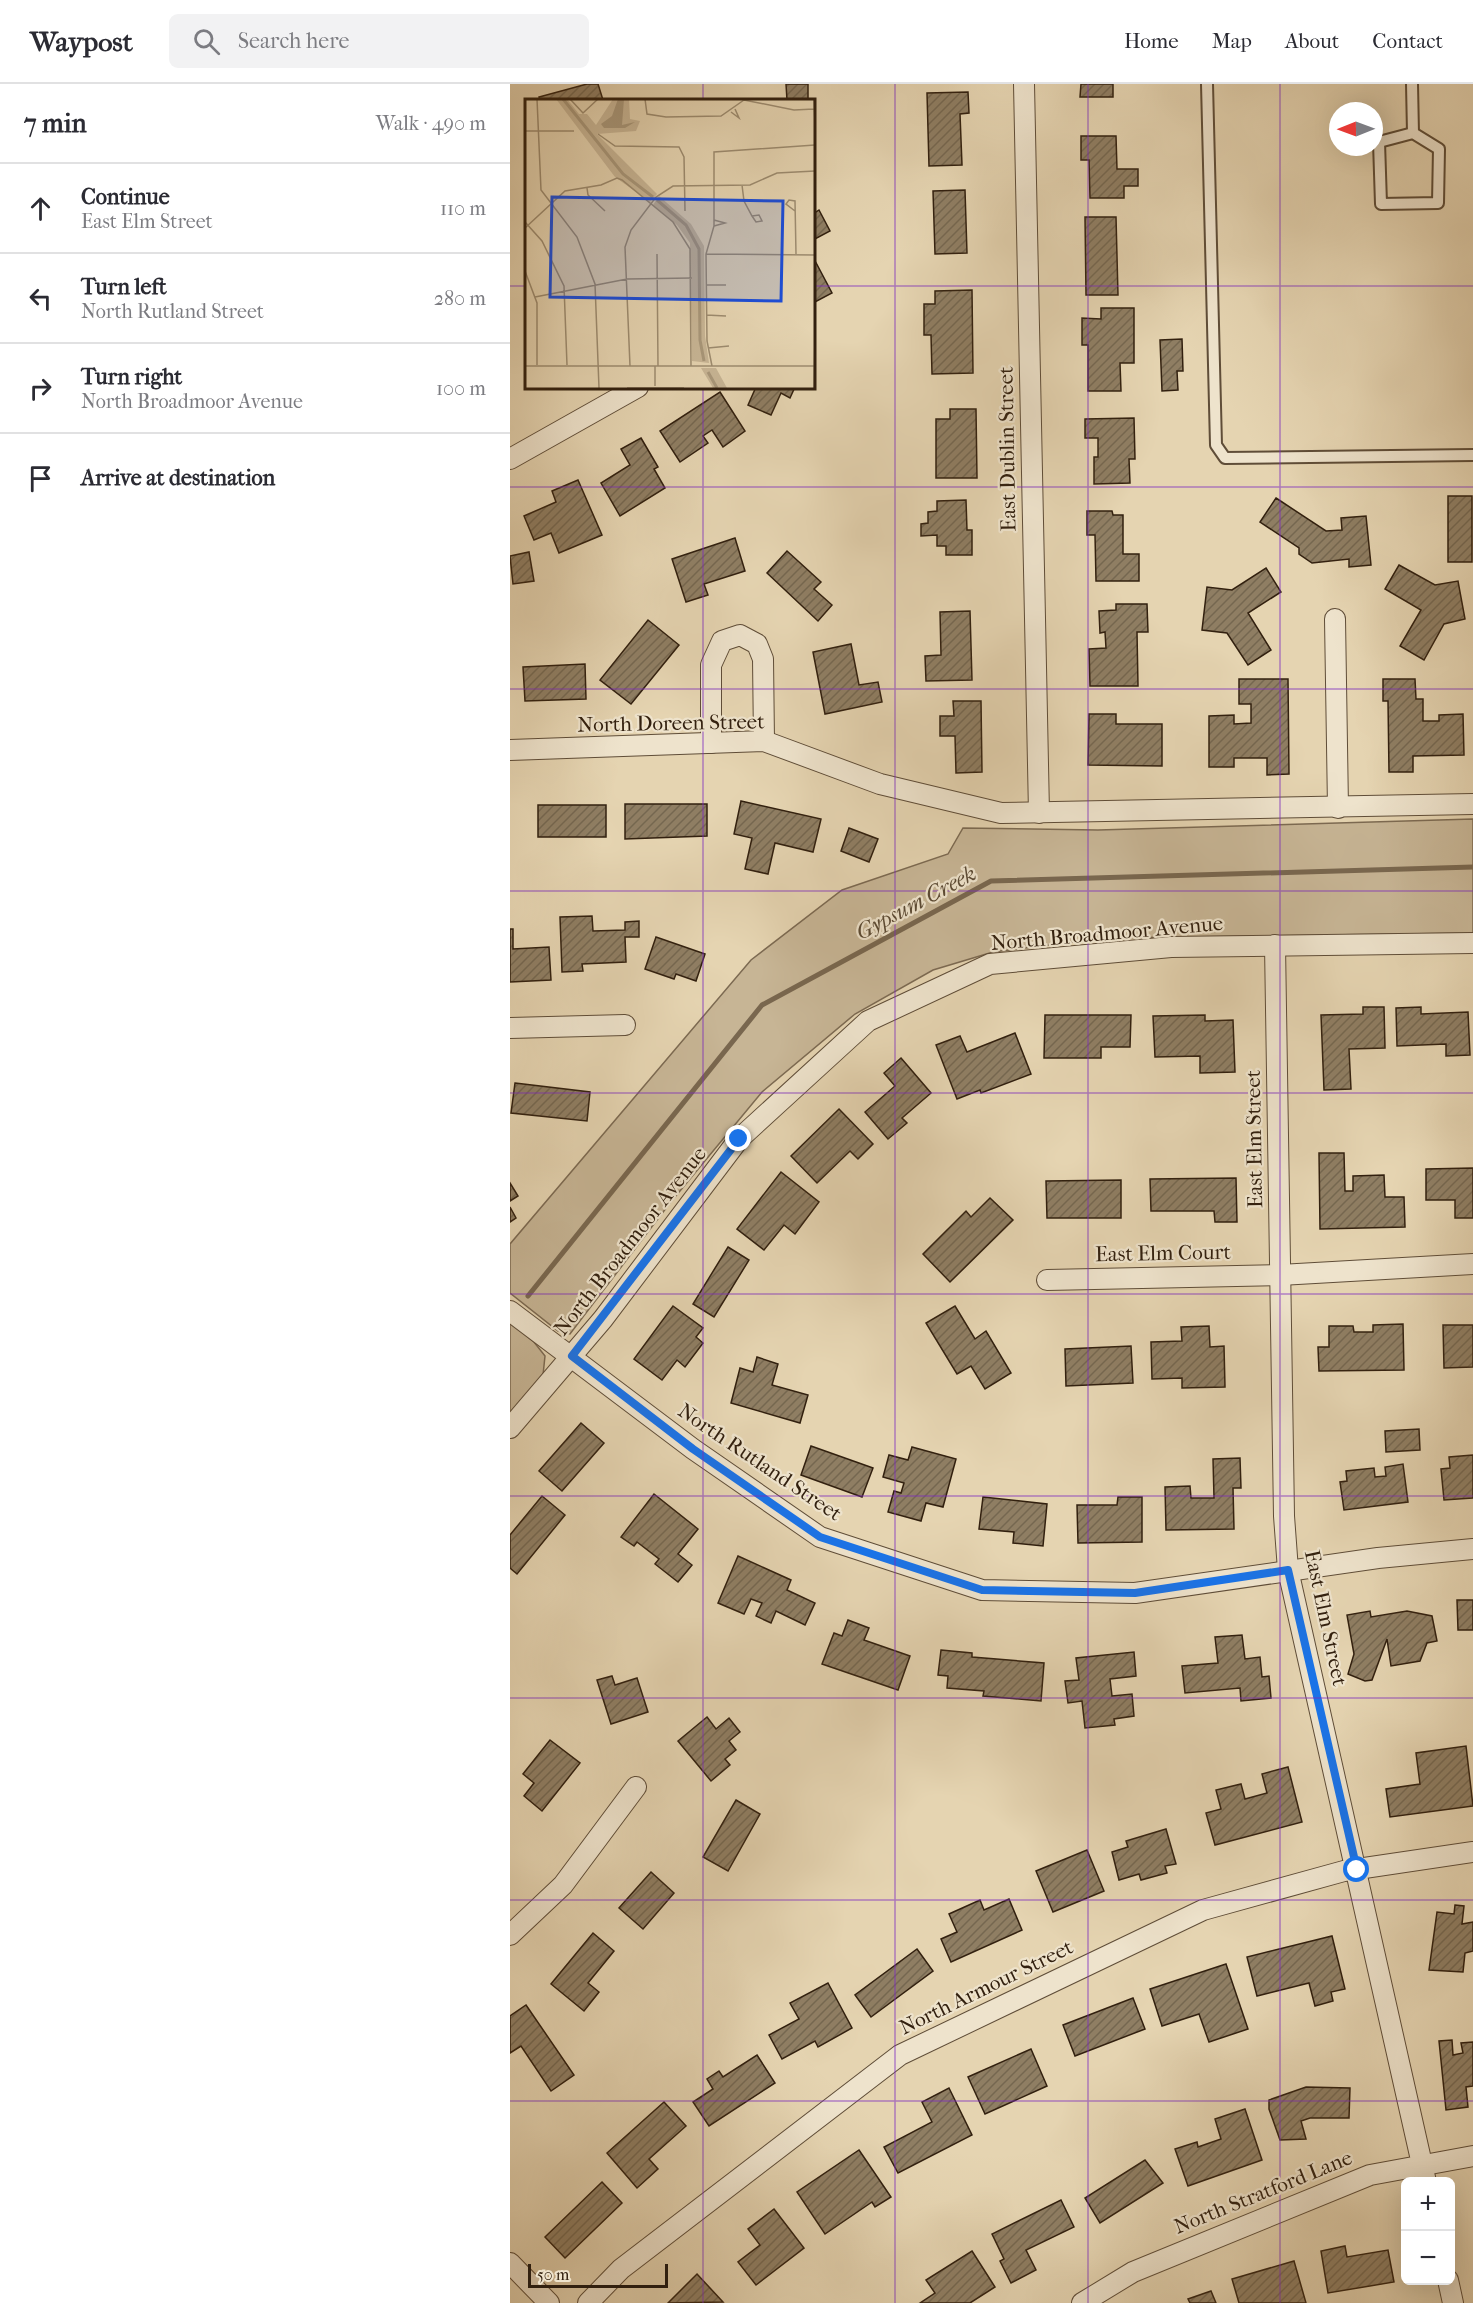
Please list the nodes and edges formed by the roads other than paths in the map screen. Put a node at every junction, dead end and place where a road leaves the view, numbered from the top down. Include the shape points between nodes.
1 (1024, 84) edge
2 (1207, 84) edge
3 (1412, 84) edge
4 (1413, 133) junction
5 (636, 388) edge
6 (1473, 455) edge
7 (510, 459) edge
8 (1335, 619) dead end
9 (764, 741) junction
10 (711, 743) junction
11 (510, 750) edge
12 (1473, 804) edge
13 (1338, 807) junction
14 (1038, 813) junction
15 (1473, 943) edge
16 (1275, 945) junction
17 (625, 1025) dead end
18 (510, 1029) edge
19 (1473, 1264) edge
20 (1280, 1275) junction
21 (1047, 1280) dead end
22 (510, 1311) edge
23 (572, 1356) junction
24 (510, 1428) edge
25 (1473, 1550) edge
26 (1288, 1570) junction
27 (636, 1787) dead end
28 (1473, 1852) edge
29 (1357, 1870) junction
30 (510, 1935) edge
31 (1473, 2156) edge
32 (1424, 2173) edge
33 (510, 2263) edge
34 (1449, 2285) edge
35 (549, 2303) edge
36 (588, 2303) edge
37 (1082, 2303) edge
38 (1453, 2303) edge

1 - 14 street, East Dublin Street
2 - 6 lane via 1216,445 1225,458
3 - 4 lane
4 - 4 lane via 1378,142 1381,204 1438,203 1439,150
5 - 7 street
8 - 13 street
9 - 10 street, North Doreen Street
9 - 10 street via 763,659 757,644 740,635 722,641 711,665
9 - 14 street, North Doreen Street via 880,784 1001,813
10 - 11 street, North Doreen Street
12 - 13 street
13 - 14 street
15 - 16 street, North Broadmoor Avenue
16 - 20 street, East Elm Street
16 - 23 street, North Broadmoor Avenue via 1171,947 990,964 868,1021 739,1139
17 - 18 street
19 - 20 street, East Elm Court
20 - 21 street, East Elm Court
20 - 26 street, East Elm Street
22 - 23 street, North Rutland Street
23 - 24 street, North Broadmoor Avenue
23 - 26 street, North Rutland Street via 693,1449 820,1537 982,1590 1135,1593
25 - 26 street, North Rutland Street
26 - 29 street, East Elm Street
27 - 30 street via 563,1885
28 - 29 street, North Armour Street
29 - 32 street, East Elm Street
29 - 36 street, North Armour Street via 1203,1910 900,2055 621,2269
31 - 32 street, North Stratford Lane
32 - 37 street, North Stratford Lane via 1370,2175 1133,2272
33 - 35 street
34 - 38 street

